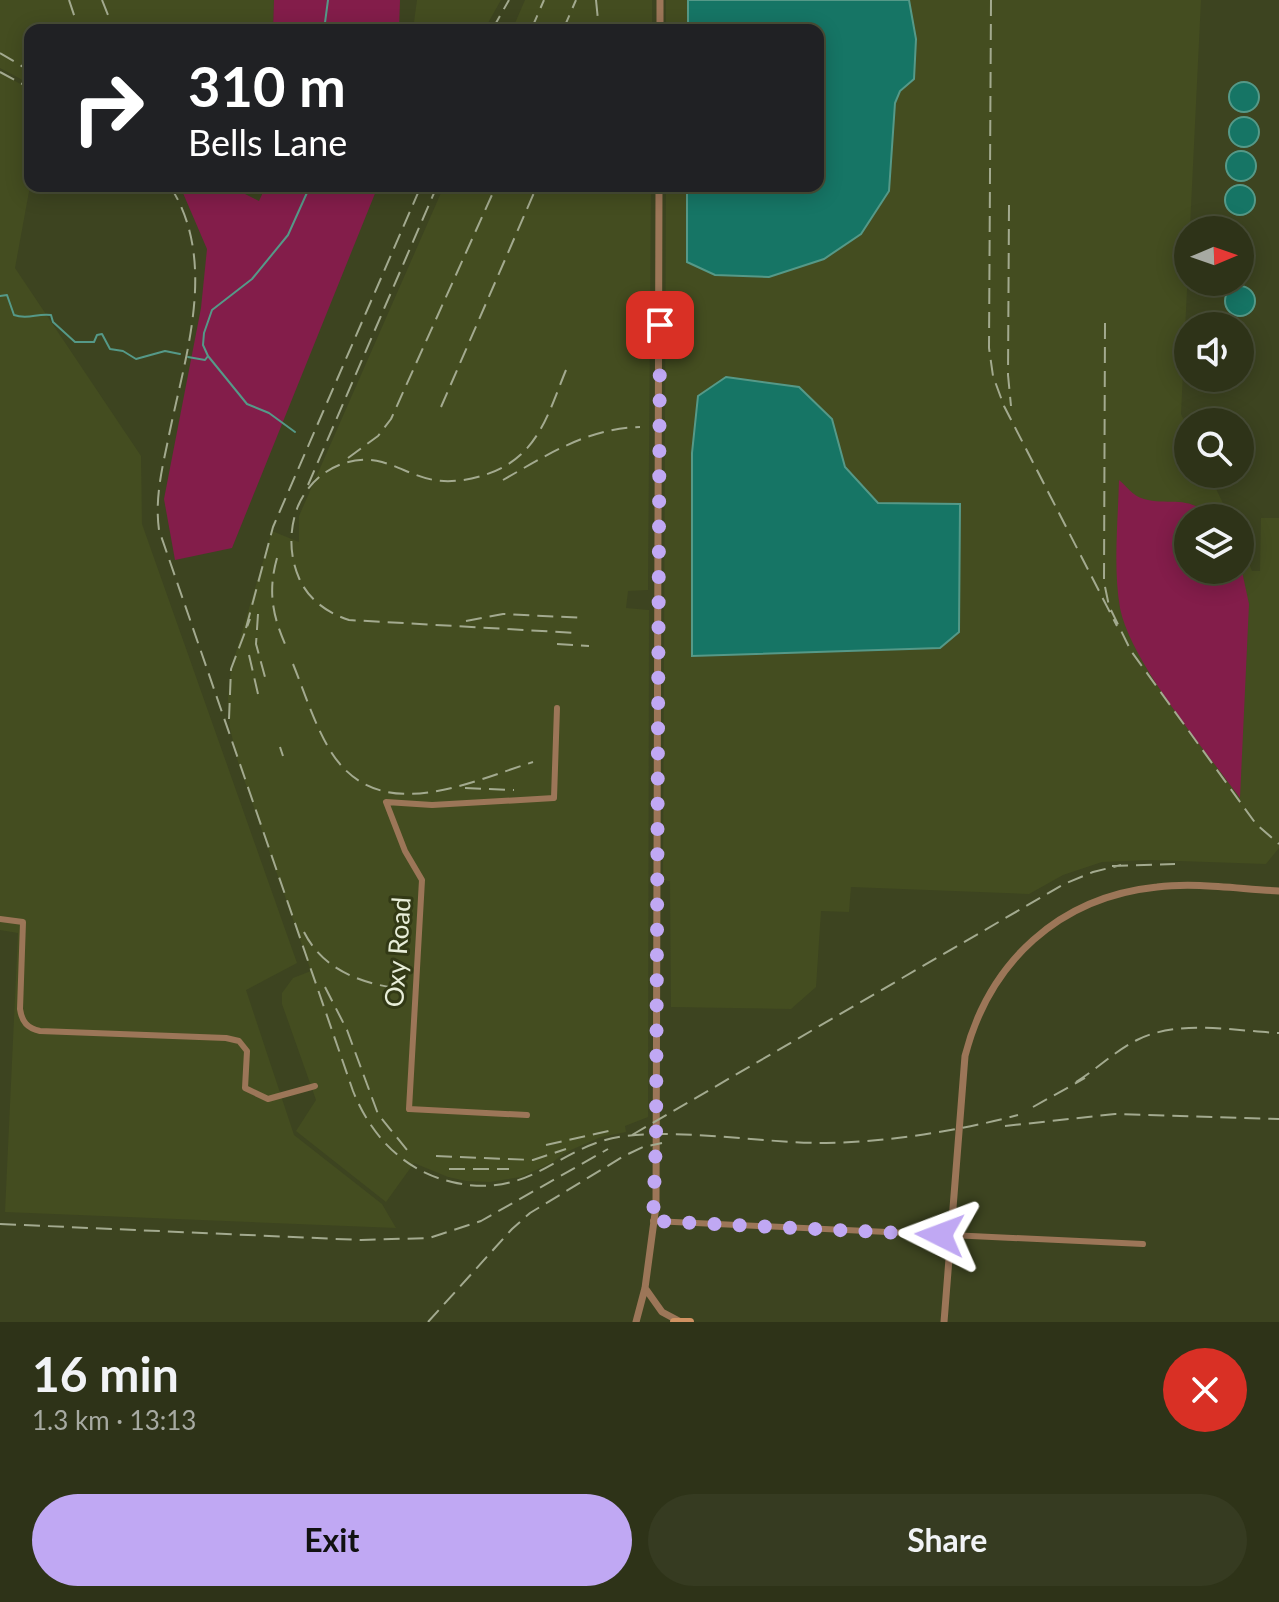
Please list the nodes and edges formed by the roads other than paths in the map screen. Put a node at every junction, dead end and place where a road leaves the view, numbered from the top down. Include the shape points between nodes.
1 (660, 0) edge
2 (660, 24) edge
3 (659, 192) edge
4 (557, 708) dead end
5 (1279, 891) edge
6 (0, 919) edge
7 (315, 1086) dead end
8 (527, 1115) dead end
9 (653, 1221) junction
10 (949, 1236) junction
11 (1143, 1244) dead end
12 (645, 1288) junction
13 (636, 1322) edge
14 (674, 1322) edge
15 (681, 1322) edge
16 (690, 1322) edge
17 (944, 1322) edge

1 - 2 street
3 - 9 street
4 - 8 street, Oxy Road via 554,798 432,805 386,802 422,880 409,1109
5 - 10 street via 1170,886 1128,890 1073,910 1023,948 985,999 965,1056
6 - 7 street via 23,922 20,1009 27,1026 40,1031 226,1038 239,1041 247,1051 245,1088 275,1099
9 - 10 street
9 - 12 street
10 - 11 street
10 - 17 street
12 - 13 street
12 - 15 street via 662,1312
14 - 15 main road
15 - 16 main road

